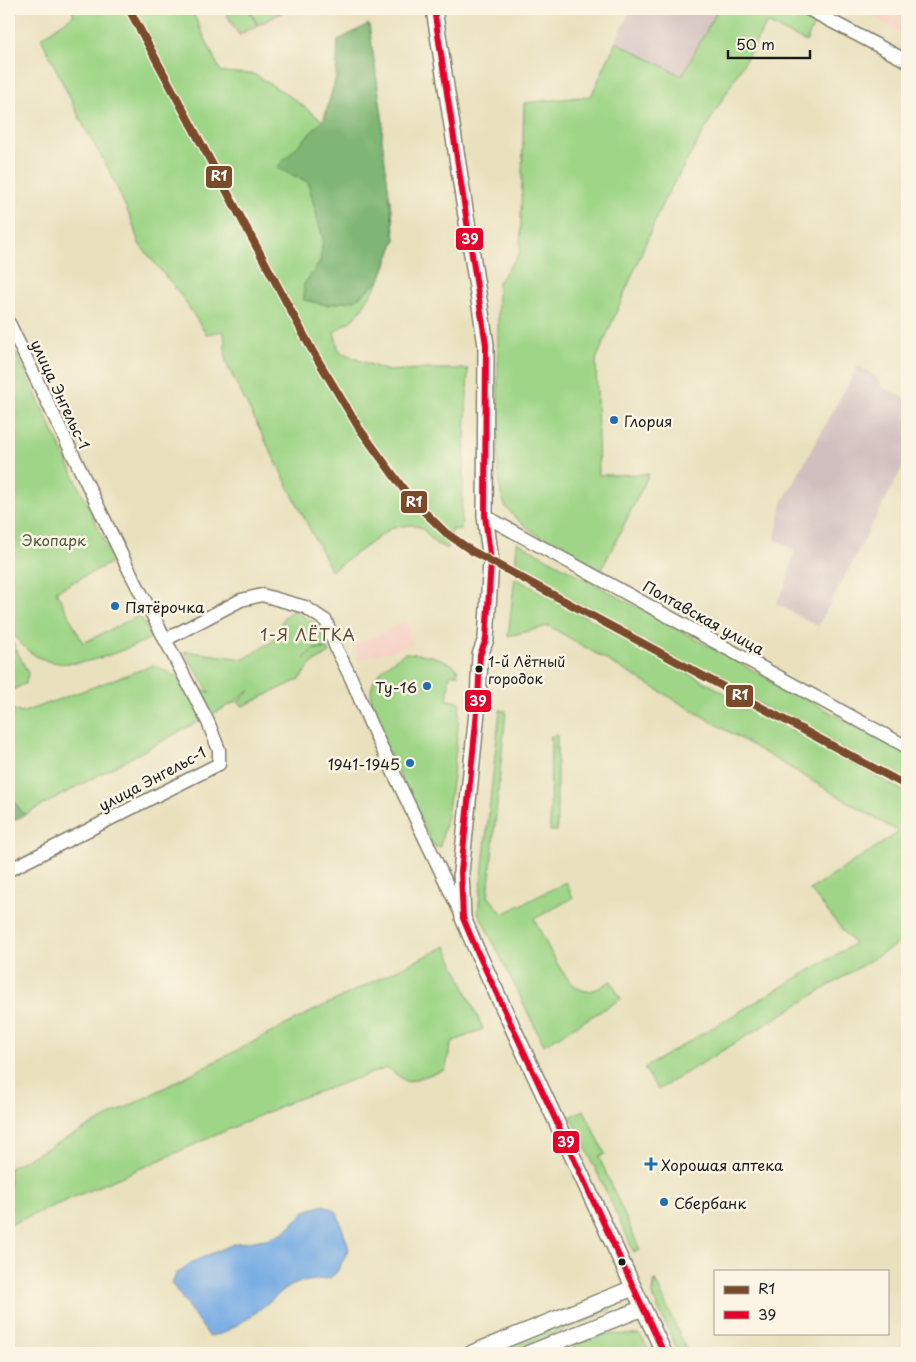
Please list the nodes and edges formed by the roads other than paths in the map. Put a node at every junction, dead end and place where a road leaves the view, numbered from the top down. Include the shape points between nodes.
1 (434, 9) edge
2 (808, 9) edge
3 (907, 61) edge
4 (9, 323) edge
5 (484, 516) junction
6 (165, 640) junction
7 (907, 747) edge
8 (9, 870) edge
9 (463, 918) junction
10 (633, 1288) junction
11 (643, 1308) junction
12 (472, 1353) edge
13 (529, 1353) edge
14 (664, 1353) edge

1 - 5 main road via 486,345
2 - 3 street
4 - 6 street, улица Энгельс-1
5 - 7 street, Полтавская улица
5 - 9 main road via 491,561 486,639 480,655 461,872
6 - 8 street, улица Энгельс-1 via 208,722 219,750 218,764
6 - 9 street via 241,600 262,595 292,602 326,621
9 - 10 main road
10 - 11 main road
10 - 12 main road
11 - 13 main road
11 - 14 main road

